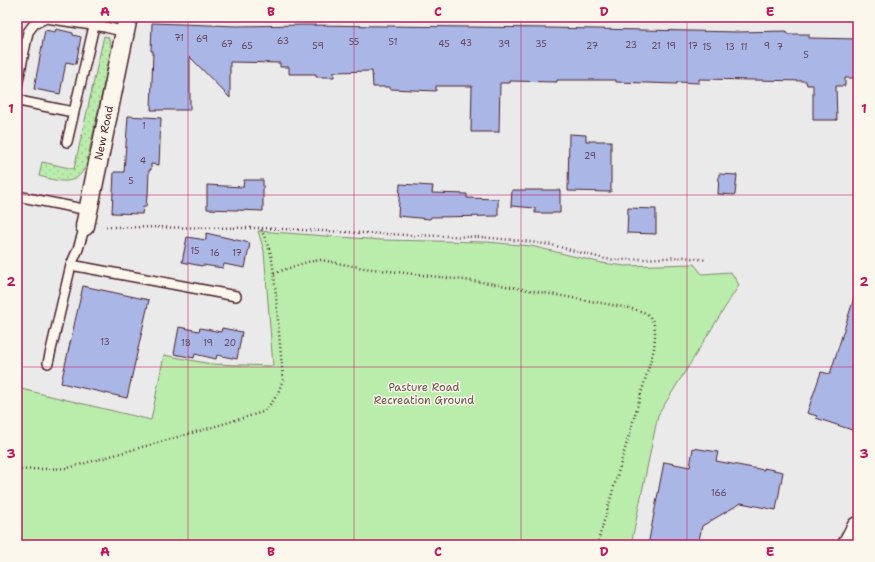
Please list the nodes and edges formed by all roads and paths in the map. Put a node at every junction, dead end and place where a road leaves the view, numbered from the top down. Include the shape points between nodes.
1 (127, 24) edge
2 (94, 26) junction
3 (17, 86) edge
4 (17, 98) edge
5 (73, 112) junction
6 (67, 142) dead end
7 (17, 196) edge
8 (86, 218) junction
9 (261, 228) junction
10 (706, 260) dead end
11 (71, 265) junction
12 (274, 273) junction
13 (236, 296) dead end
14 (48, 363) dead end
15 (17, 470) edge
16 (858, 528) edge
17 (597, 545) edge
18 (849, 545) edge

1 - 2 lane
1 - 8 street, New Road
2 - 3 lane via 46,18 34,24 28,32
2 - 5 lane
4 - 5 lane via 24,102
5 - 6 lane
7 - 8 lane
8 - 9 path
8 - 11 lane, New Road
9 - 10 path via 523,240 613,260 684,257
9 - 12 path via 271,254
11 - 13 lane
11 - 14 lane, New Road
12 - 15 path via 283,380 273,401 263,412 68,468
12 - 17 path via 321,260 364,268 489,283 629,308 645,313 651,318 655,326 654,349
16 - 18 main road

